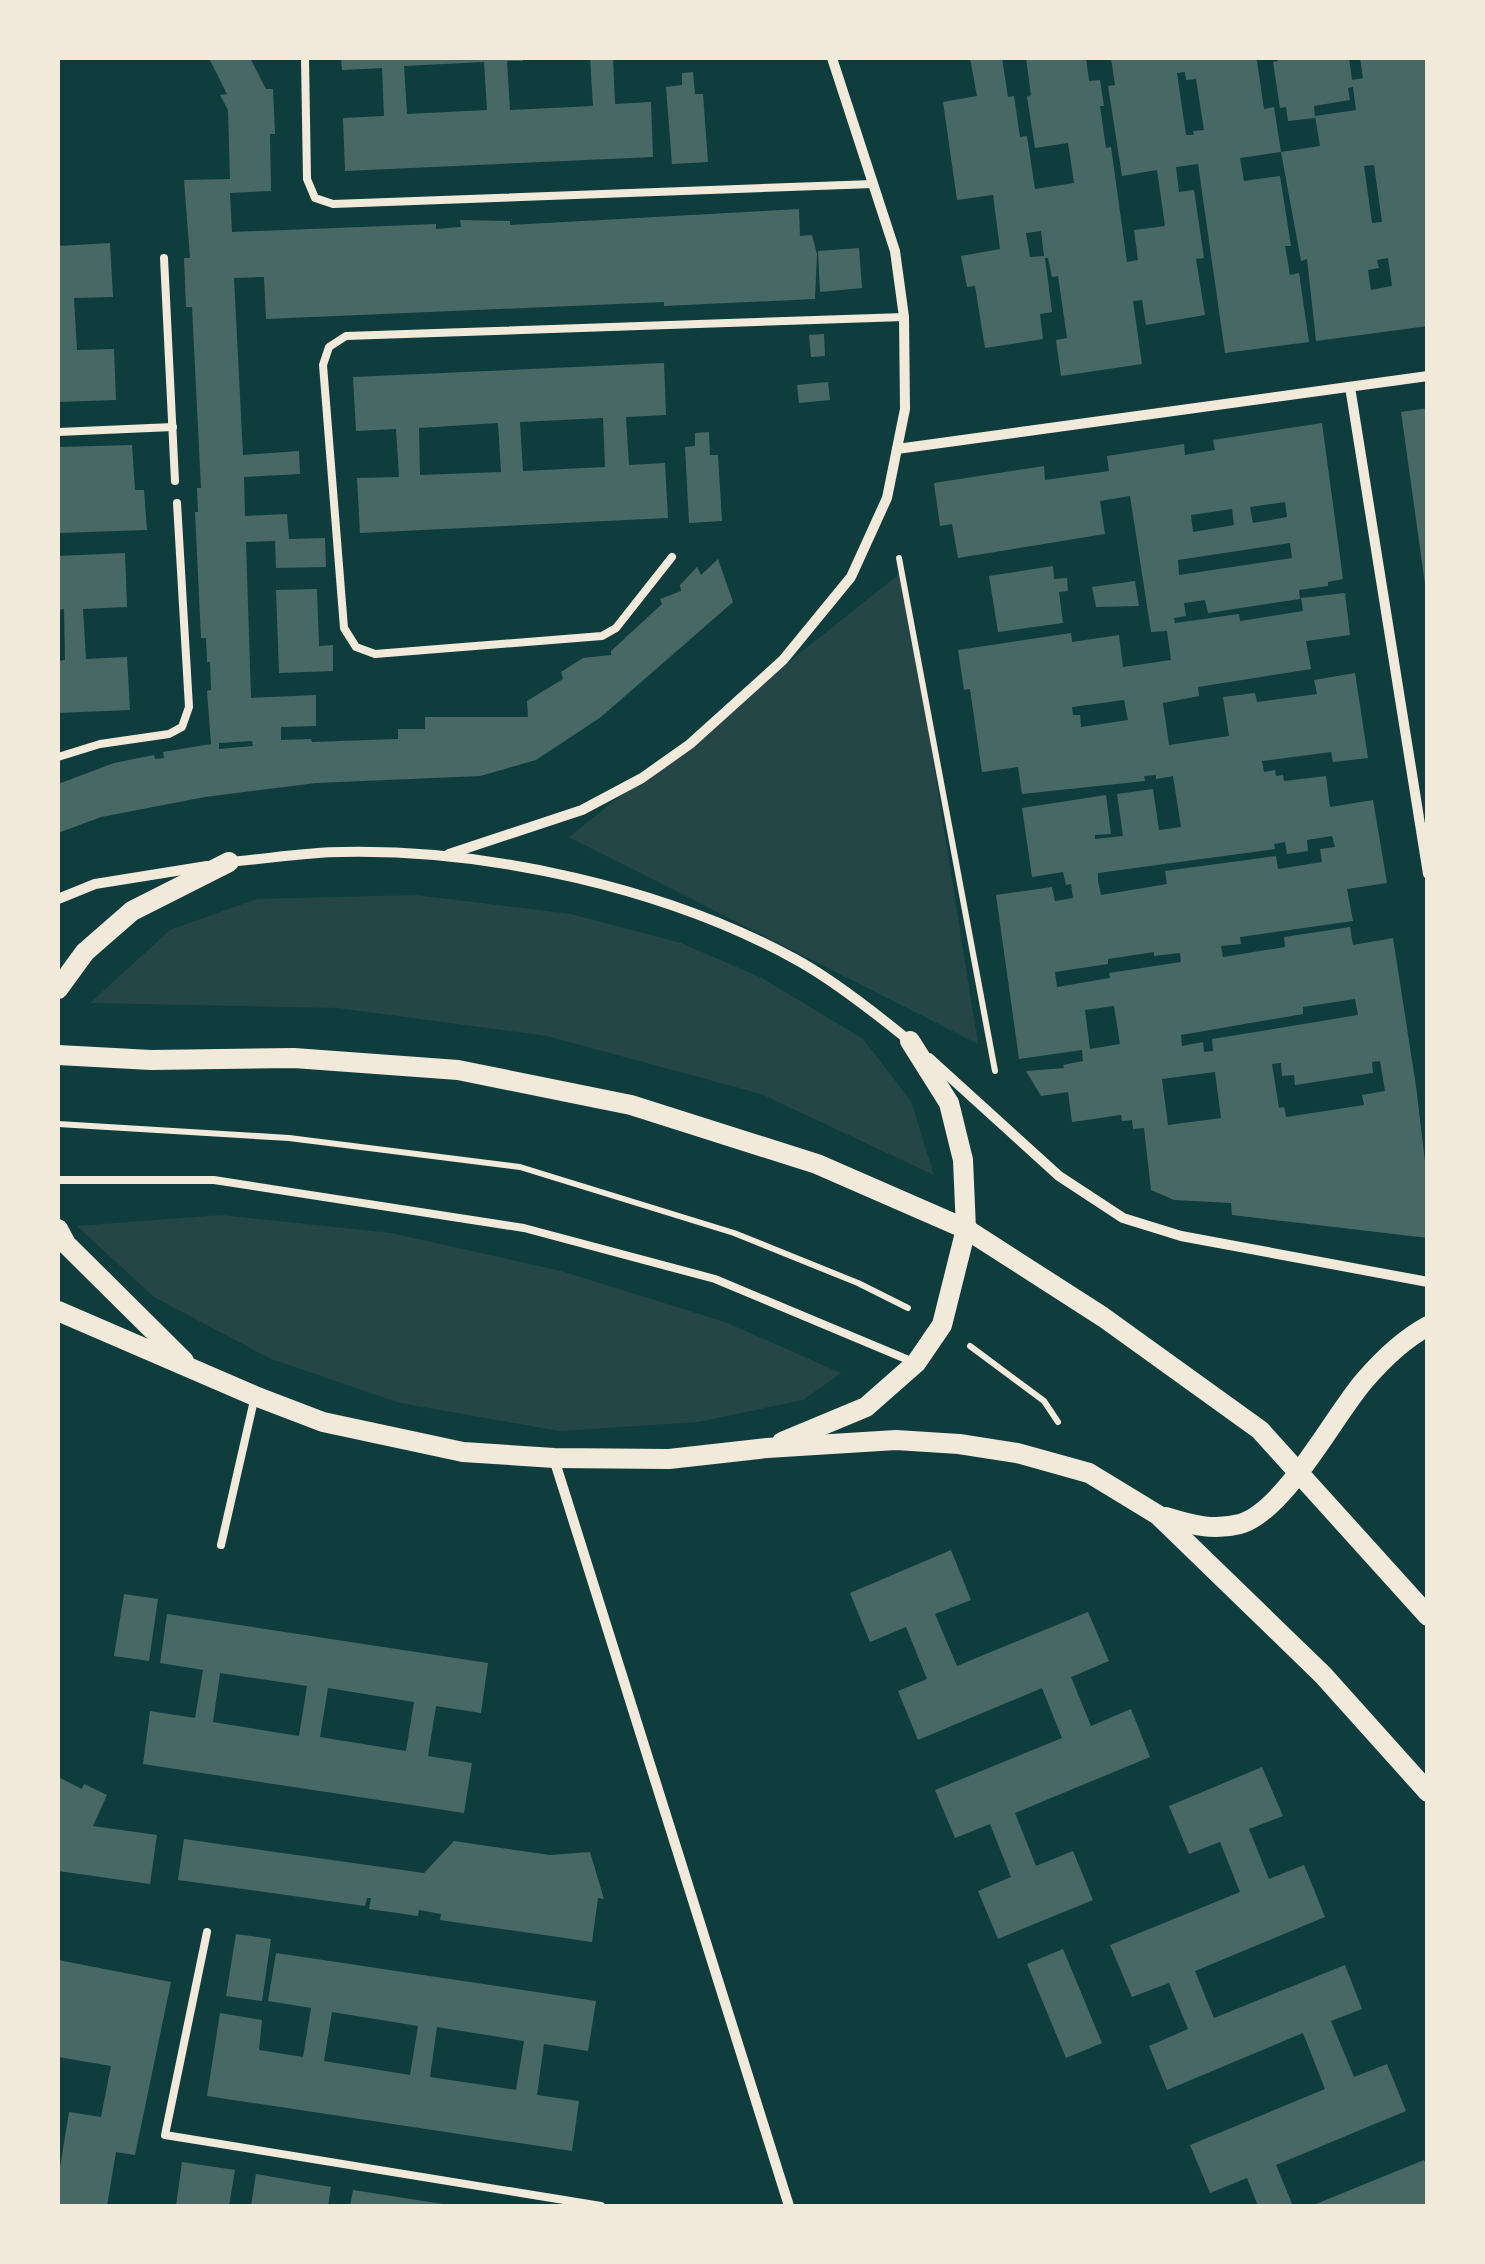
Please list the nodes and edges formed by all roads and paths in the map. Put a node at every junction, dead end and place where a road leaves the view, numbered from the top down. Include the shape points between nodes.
1 (305, 58) edge
2 (832, 58) edge
3 (873, 184) junction
4 (164, 258) dead end
5 (904, 318) junction
6 (1428, 376) edge
7 (1350, 387) junction
8 (172, 428) junction
9 (58, 432) edge
10 (897, 448) junction
11 (175, 481) dead end
12 (888, 498) junction
13 (178, 503) dead end
14 (672, 557) dead end
15 (58, 757) edge
16 (1424, 833) edge
17 (445, 855) junction
18 (230, 862) junction
19 (1428, 874) edge
20 (58, 898) edge
21 (58, 988) edge
22 (910, 1040) junction
23 (58, 1054) edge
24 (1006, 1130) junction
25 (58, 1180) edge
26 (58, 1229) edge
27 (966, 1229) junction
28 (1428, 1282) edge
29 (58, 1311) edge
30 (1428, 1326) edge
31 (916, 1363) junction
32 (193, 1370) junction
33 (255, 1396) junction
34 (767, 1448) junction
35 (554, 1458) junction
36 (1298, 1470) junction
37 (1158, 1514) junction
38 (221, 1545) dead end
39 (1428, 1616) edge
40 (1428, 1792) edge
41 (207, 1932) dead end
42 (601, 2206) edge
43 (789, 2206) edge

1 - 3 lane via 307,179 315,198 333,204
2 - 3 street
3 - 5 street via 895,251
4 - 8 lane
5 - 10 street via 905,410
5 - 14 lane via 346,336 329,346 323,364 344,628 356,647 375,654 602,636 616,628
6 - 7 street
7 - 10 street
7 - 16 street
8 - 9 lane
8 - 11 lane
10 - 12 street
12 - 17 street via 851,577 784,660 690,744 582,810
12 - 24 path
13 - 15 lane via 189,706 182,727
16 - 19 street
17 - 18 street via 339,852
17 - 22 street via 586,880 693,912 798,960
18 - 20 street via 95,884
18 - 21 main road via 132,912 85,952
22 - 24 street
22 - 27 main road via 949,1103 964,1160
23 - 27 main road via 294,1058 458,1070 631,1105 817,1164
24 - 28 street via 1123,1218 1180,1236
25 - 31 lane via 214,1180 524,1228 715,1280
26 - 32 main road
27 - 31 main road via 942,1325
27 - 36 main road via 1260,1430
29 - 32 main road
30 - 36 main road via 1364,1381
31 - 34 main road via 866,1407
32 - 33 main road
33 - 35 main road via 323,1422 449,1450
33 - 38 lane
34 - 35 main road via 669,1460
34 - 37 main road via 896,1440 998,1450 1089,1473
35 - 43 street
36 - 37 main road via 1270,1508 1242,1524 1203,1528
36 - 39 main road
37 - 40 main road via 1323,1674
41 - 42 lane via 165,2134

